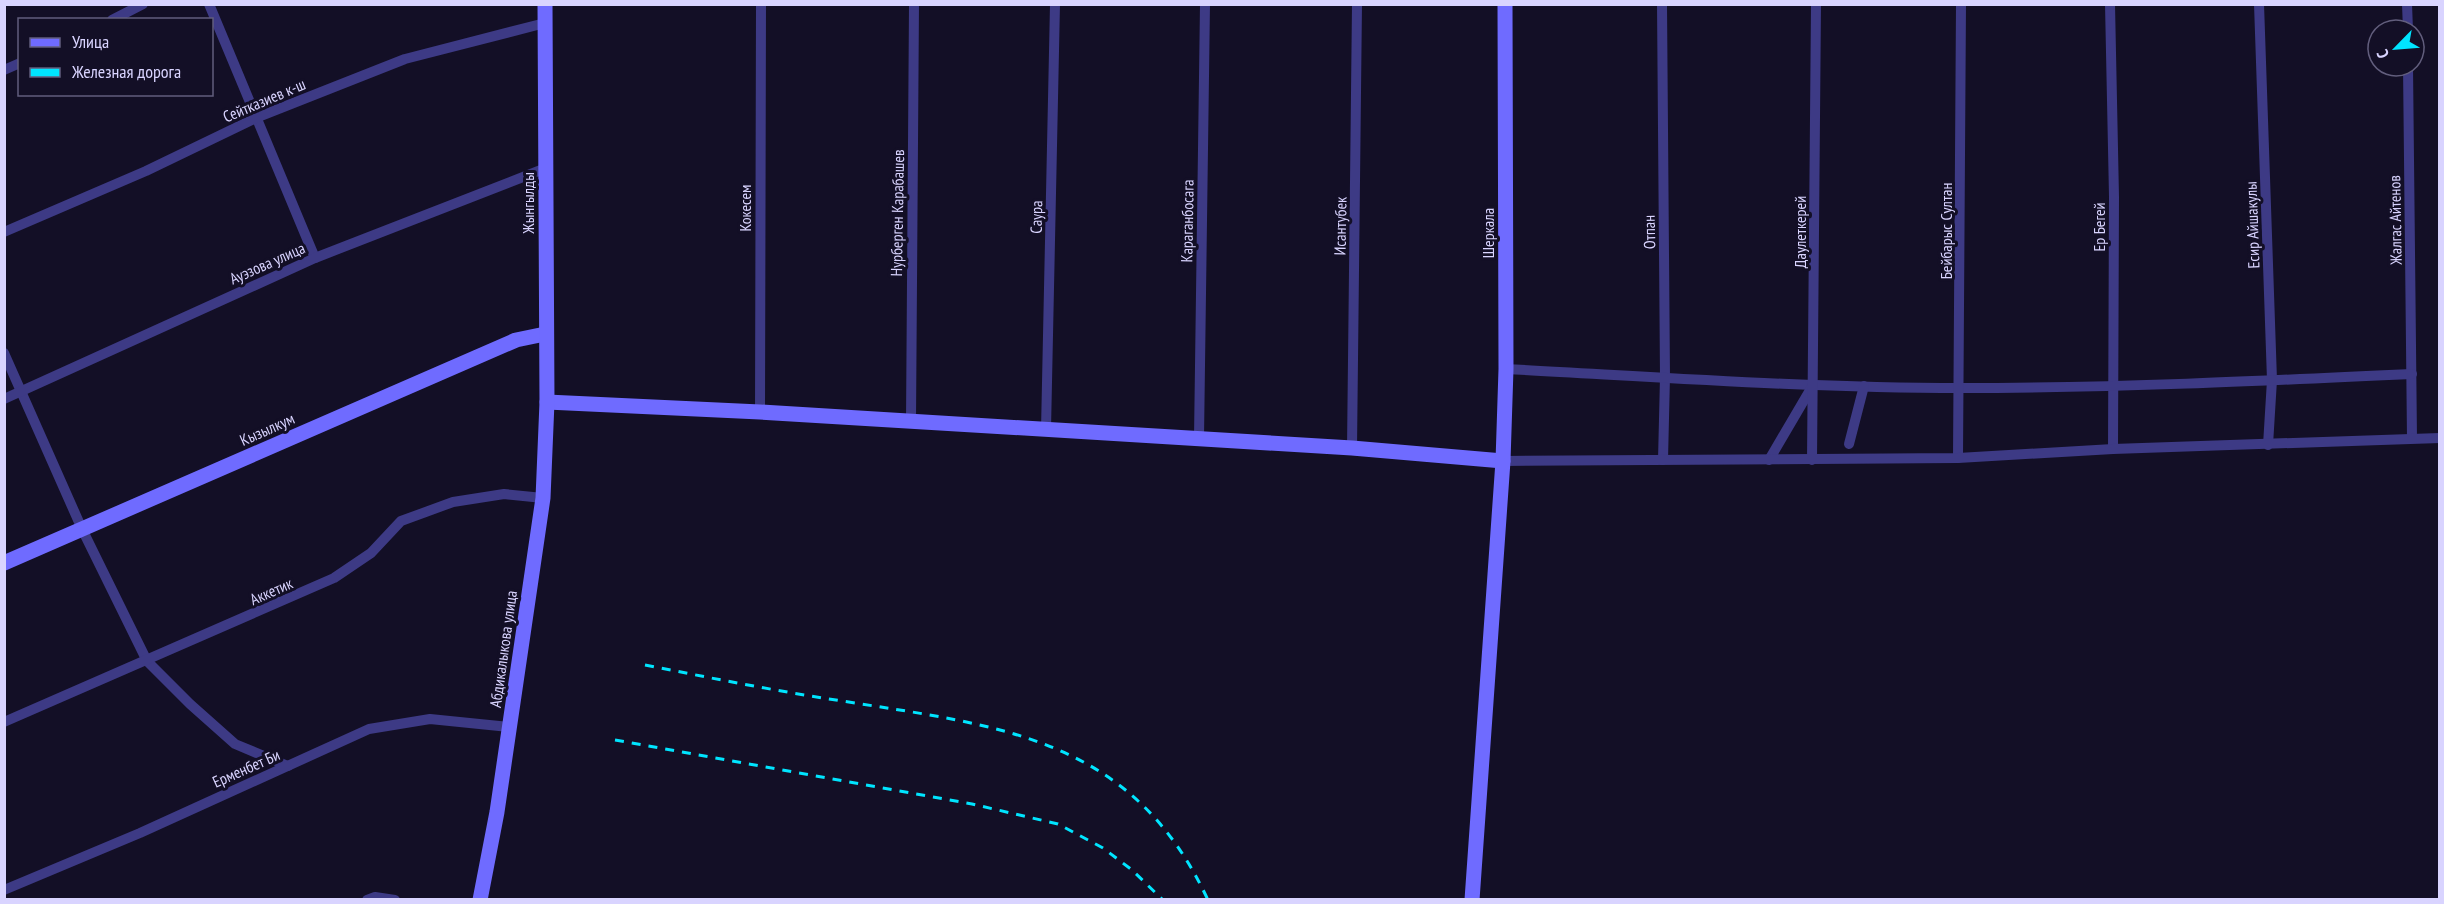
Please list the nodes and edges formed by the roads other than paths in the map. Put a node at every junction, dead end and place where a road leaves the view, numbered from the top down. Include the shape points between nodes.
1 (143, 4) edge
2 (209, 4) edge
3 (544, 4) edge
4 (761, 4) edge
5 (914, 4) edge
6 (1055, 4) edge
7 (1205, 4) edge
8 (1357, 4) edge
9 (1504, 4) edge
10 (1662, 4) edge
11 (1816, 4) edge
12 (1961, 4) edge
13 (2110, 4) edge
14 (2259, 4) edge
15 (116, 18) edge
16 (545, 23) junction
17 (18, 64) edge
18 (4, 70) edge
19 (2408, 78) edge
20 (258, 117) junction
21 (546, 168) junction
22 (4, 232) edge
23 (315, 258) junction
24 (545, 334) junction
25 (4, 352) edge
26 (1506, 369) junction
27 (2412, 374) junction
28 (1665, 377) junction
29 (2272, 380) junction
30 (1813, 385) junction
31 (1864, 386) junction
32 (2115, 387) junction
33 (1960, 388) junction
34 (21, 392) junction
35 (4, 399) edge
36 (547, 402) junction
37 (760, 412) junction
38 (910, 421) junction
39 (1046, 430) junction
40 (1199, 438) junction
41 (2412, 438) junction
42 (2439, 438) edge
43 (1849, 444) dead end
44 (2268, 445) junction
45 (1352, 448) junction
46 (2113, 449) junction
47 (1958, 458) junction
48 (1663, 460) junction
49 (1769, 460) junction
50 (1812, 460) junction
51 (1503, 461) junction
52 (543, 498) junction
53 (82, 529) junction
54 (4, 563) edge
55 (147, 661) junction
56 (4, 722) edge
57 (509, 727) junction
58 (288, 766) junction
59 (4, 890) edge
60 (367, 900) edge
61 (395, 900) edge
62 (480, 900) edge
63 (1472, 900) edge

1 - 15 street
2 - 20 street
3 - 16 street, Жынгылды
4 - 37 street, Кокесем
5 - 38 street, Нурберген Карабашев
6 - 39 street, Саура
7 - 40 street, Караганбосага
8 - 45 street, Исантубек
9 - 26 street, Шеркала
10 - 28 street, Отпан
11 - 30 street, Даулеткерей
12 - 33 street, Бейбарыс Султан
13 - 32 street, Ер Бегей
14 - 29 street, Есир Айшакулы
16 - 20 street, Сейтказиев к-ш via 405,59
16 - 21 street, Жынгылды
17 - 18 street
19 - 27 street, Жалгас Айтенов
20 - 22 street, Сейтказиев к-ш
20 - 23 street
21 - 23 street, Ауэзова улица
21 - 24 street, Жынгылды
23 - 34 street, Ауэзова улица
24 - 36 street, Жынгылды
24 - 53 street, Кызылкум via 516,339
25 - 34 street
26 - 28 street
26 - 51 street, Шеркала
27 - 29 street
27 - 41 street, Жалгас Айтенов
28 - 30 street
28 - 48 street, Отпан
29 - 32 street
29 - 44 street, Есир Айшакулы
30 - 31 street
30 - 49 street
30 - 50 street, Даулеткерей
31 - 33 street
31 - 43 street
32 - 33 street
32 - 46 street, Ер Бегей
33 - 47 street, Бейбарыс Султан
34 - 35 street, Ауэзова улица
34 - 53 street
36 - 37 street
36 - 52 street, Абдикалыкова улица
37 - 38 street
38 - 39 street
39 - 40 street
40 - 45 street
41 - 42 street
41 - 44 street
44 - 46 street
45 - 51 street
46 - 47 street
47 - 50 street
48 - 49 street
48 - 51 street
49 - 50 street
51 - 63 street, Шеркала
52 - 55 street, Аккетик via 504,494 463,501 401,521 371,553 334,578
52 - 57 street, Абдикалыкова улица
53 - 54 street, Кызылкум
53 - 55 street
55 - 56 street, Аккетик
55 - 58 street via 235,744
57 - 58 street, Ерменбет Би via 429,719 380,727
57 - 62 street, Абдикалыкова улица
58 - 59 street, Ерменбет Би
60 - 61 street

